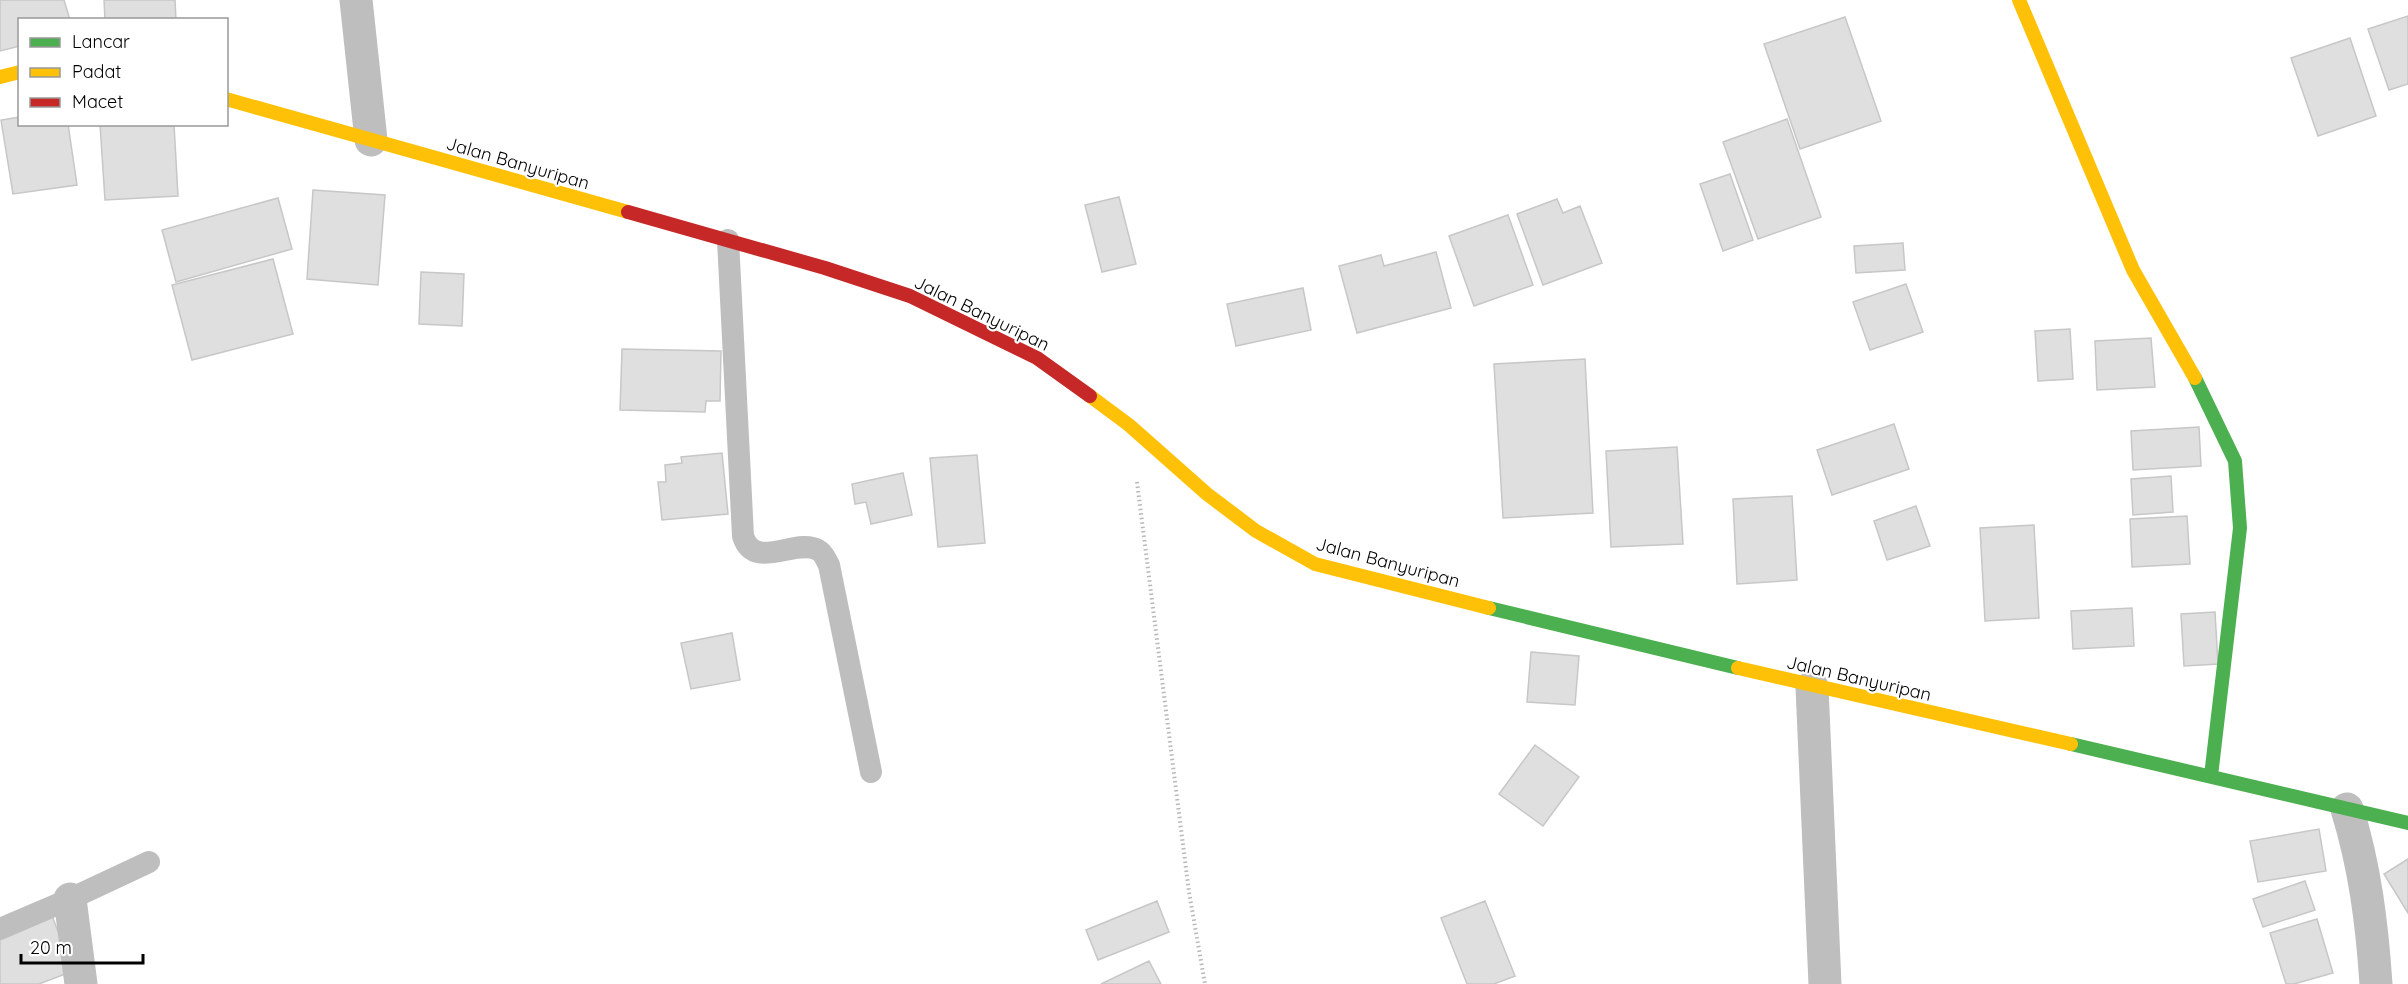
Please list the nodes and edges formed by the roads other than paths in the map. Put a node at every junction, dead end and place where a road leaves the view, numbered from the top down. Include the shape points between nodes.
1 (356, 0) edge
2 (2019, 0) edge
3 (18, 72) edge
4 (0, 77) edge
5 (228, 100) edge
6 (371, 140) junction
7 (728, 240) junction
8 (1812, 687) junction
9 (871, 772) dead end
10 (2211, 776) junction
11 (2347, 809) junction
12 (2408, 824) edge
13 (149, 862) dead end
14 (70, 899) junction
15 (0, 928) edge
16 (81, 984) edge
17 (1825, 984) edge
18 (2376, 984) edge

1 - 6 street
2 - 10 street via 2133,270 2204,392 2235,461 2240,528
3 - 4 street
5 - 6 street, Jalan Banyuripan
6 - 7 street, Jalan Banyuripan
7 - 8 street, Jalan Banyuripan via 910,296 1037,358 1129,425 1256,531 1315,564
7 - 9 lane via 743,536 752,551 808,547 818,550 829,565
8 - 10 street, Jalan Banyuripan
8 - 17 street
10 - 11 street, Jalan Banyuripan
11 - 12 street, Jalan Banyuripan
11 - 18 street via 2360,852 2372,922
13 - 14 lane
14 - 15 lane
14 - 16 street

